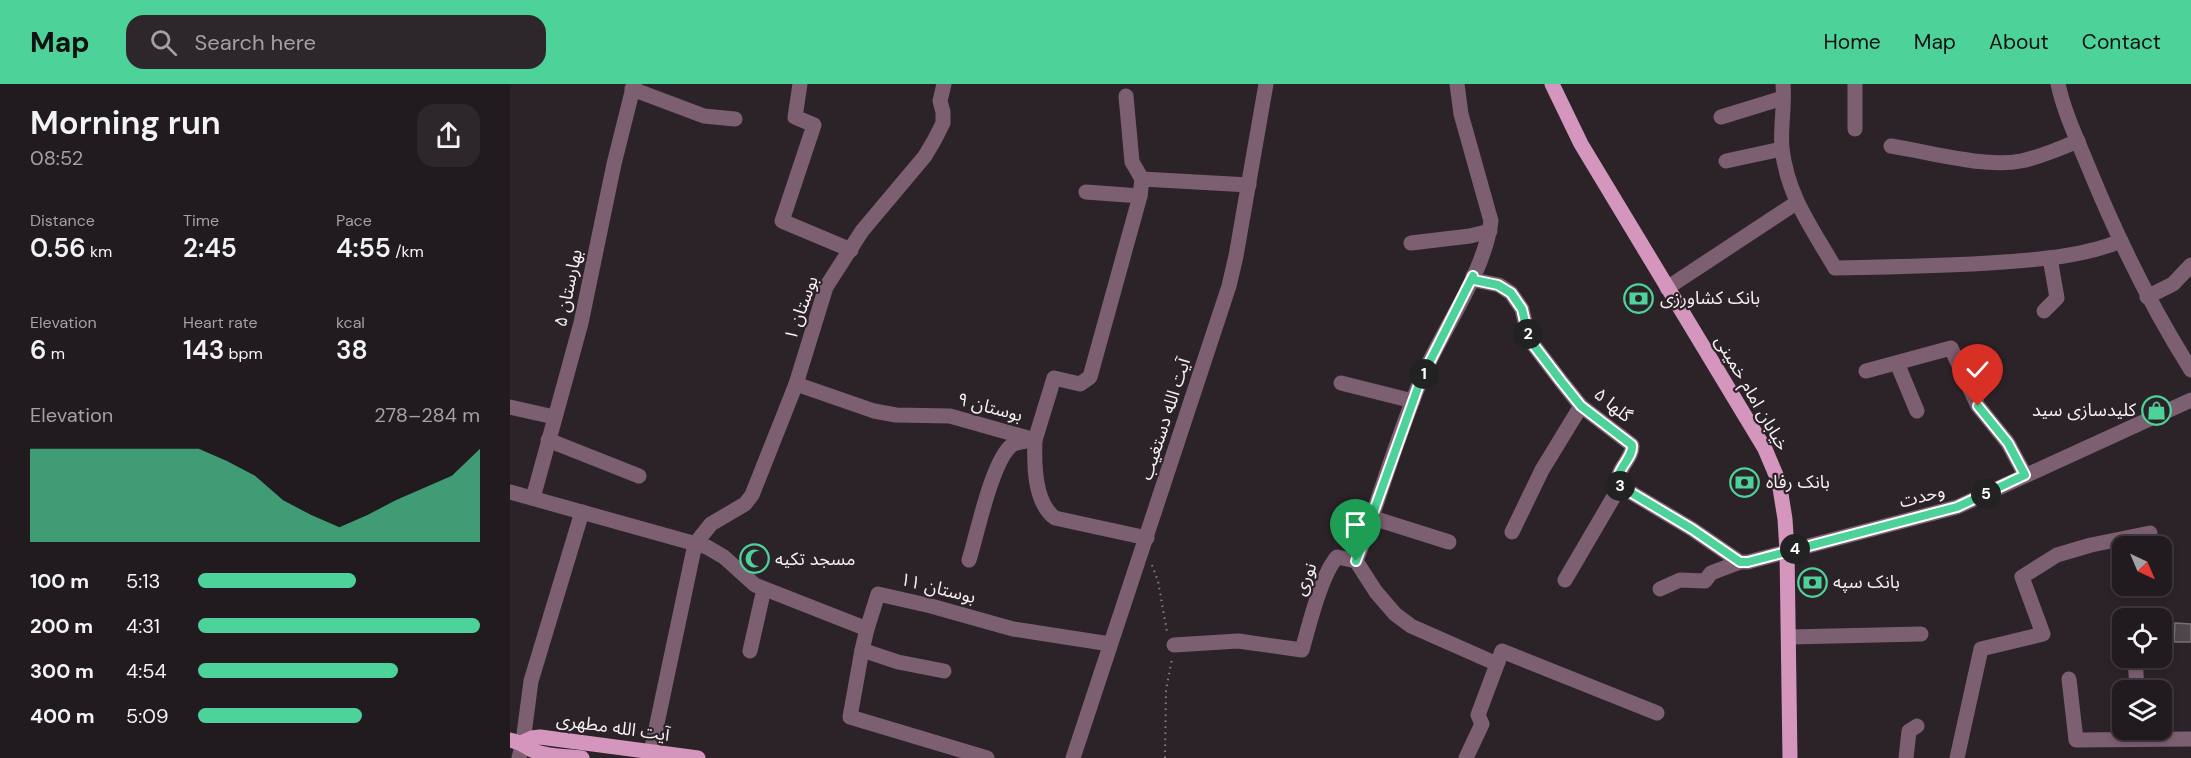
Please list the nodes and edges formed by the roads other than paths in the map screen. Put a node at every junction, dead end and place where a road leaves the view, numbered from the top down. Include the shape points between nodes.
1 (800, 84) edge
2 (944, 84) edge
3 (1266, 84) edge
4 (1457, 84) edge
5 (1552, 84) edge
6 (1855, 84) edge
7 (2058, 84) edge
8 (633, 87) edge
9 (1783, 91) edge
10 (1126, 96) dead end
11 (1721, 117) dead end
12 (735, 119) dead end
13 (1855, 129) dead end
14 (2078, 141) junction
15 (1891, 146) dead end
16 (1782, 149) junction
17 (1726, 161) dead end
18 (1142, 179) junction
19 (1249, 185) junction
20 (1086, 192) dead end
21 (1140, 196) junction
22 (1796, 203) junction
23 (1490, 231) junction
24 (2121, 241) junction
25 (1411, 243) dead end
26 (851, 250) junction
27 (2050, 258) junction
28 (2191, 265) edge
29 (1473, 276) junction
30 (1667, 288) junction
31 (2147, 297) junction
32 (2044, 310) dead end
33 (1897, 363) junction
34 (2191, 370) edge
35 (1866, 371) dead end
36 (1341, 383) dead end
37 (796, 384) junction
38 (2191, 400) edge
39 (1413, 402) junction
40 (1581, 406) junction
41 (510, 407) edge
42 (1917, 411) dead end
43 (554, 417) junction
44 (548, 440) junction
45 (1035, 440) junction
46 (2025, 475) junction
47 (639, 476) dead end
48 (1620, 486) junction
49 (510, 492) edge
50 (532, 498) junction
51 (582, 512) junction
52 (1373, 518) junction
53 (1512, 532) dead end
54 (2150, 533) dead end
55 (1147, 538) junction
56 (1449, 542) dead end
57 (695, 544) junction
58 (1786, 551) junction
59 (969, 560) dead end
60 (1356, 561) junction
61 (1740, 562) junction
62 (1565, 580) dead end
63 (764, 589) junction
64 (1660, 589) dead end
65 (867, 629) junction
66 (1921, 634) dead end
67 (1789, 637) junction
68 (1110, 644) junction
69 (1174, 645) dead end
70 (862, 650) junction
71 (750, 651) dead end
72 (1500, 657) junction
73 (944, 672) dead end
74 (2069, 679) dead end
75 (1658, 713) dead end
76 (1917, 726) dead end
77 (2112, 737) edge
78 (2172, 738) edge
79 (2191, 739) edge
80 (517, 741) edge
81 (651, 752) junction
82 (519, 758) edge
83 (582, 758) edge
84 (698, 758) edge
85 (987, 758) edge
86 (1073, 758) edge
87 (1466, 758) edge
88 (1790, 758) edge
89 (1906, 758) edge
90 (1957, 758) edge

1 - 26 street via 795,117 814,125 782,221
2 - 26 street, بوستان ۱ via 940,101 943,123 935,139
3 - 19 street, آیت الله دستغیب
4 - 23 street via 1461,114 1491,221
5 - 30 main road, خیابان امام خمینی via 1574,130
6 - 13 street
7 - 14 street
8 - 12 street via 704,116
8 - 43 street, بهارستان ۵ via 581,323
9 - 11 street
9 - 16 street
10 - 18 street via 1132,162
14 - 15 street via 2018,162 1984,162
14 - 24 street
16 - 17 street
16 - 22 street
18 - 19 street
18 - 21 street
19 - 55 street, آیت الله دستغیب via 1229,286
20 - 21 street
21 - 45 street via 1090,376 1080,384 1054,378
22 - 27 street via 1835,268
22 - 30 street
23 - 25 street
23 - 29 street
24 - 27 street
24 - 31 street
26 - 37 street, بوستان ۱ via 826,287
27 - 32 street via 2056,298
28 - 31 street via 2173,284
29 - 39 street
29 - 40 street, گلها ۵ via 1474,280 1498,285 1518,301 1529,339
30 - 58 main road, خیابان امام خمینی via 1765,449 1779,482
31 - 34 street
33 - 35 street
33 - 42 street
33 - 46 street via 1951,348 1978,406 2008,443
36 - 39 street
37 - 45 street, بوستان ۹ via 874,411 950,416
37 - 57 street, بوستان ۱ via 749,500 711,524
38 - 46 street, وحدت
39 - 52 street
40 - 48 street, گلها ۵ via 1632,445 1619,474
40 - 53 street via 1542,470
41 - 43 street
43 - 44 street, بهارستان ۵
44 - 47 street
44 - 50 street, بهارستان ۵
45 - 55 street, بوستان ۹ via 1038,487 1048,513 1055,518
45 - 59 street via 1013,445 1002,461
46 - 58 street, وحدت via 1957,507
48 - 61 street
48 - 62 street
49 - 50 street
50 - 51 street
51 - 57 street
51 - 80 street
52 - 56 street
52 - 60 street
54 - 90 street via 2057,555 2022,577 2043,634 1981,649
55 - 68 street, آیت الله دستغیب
57 - 63 street via 716,551 749,581
57 - 81 street
58 - 61 street
58 - 67 main road, خیابان امام خمینی
60 - 69 street, نوری via 1342,556 1334,560 1302,650 1238,641
60 - 72 street via 1376,592 1411,626
61 - 64 street via 1711,573 1705,581 1680,580
63 - 65 street
63 - 71 street
65 - 68 street, بوستان ۱۱ via 878,594 1013,629
65 - 70 street
66 - 67 street
67 - 88 main road, خیابان امام خمینی
68 - 86 street, آیت الله دستغیب
70 - 73 street
70 - 85 street via 850,717
72 - 75 street
72 - 87 street via 1478,715 1482,724
74 - 77 street via 2076,740
76 - 89 street via 1909,730
78 - 79 street
80 - 81 main road, آیت الله مطهری via 540,737
80 - 82 street
80 - 83 main road, آیت الله مطهری via 540,753
81 - 84 main road, آیت الله مطهری

